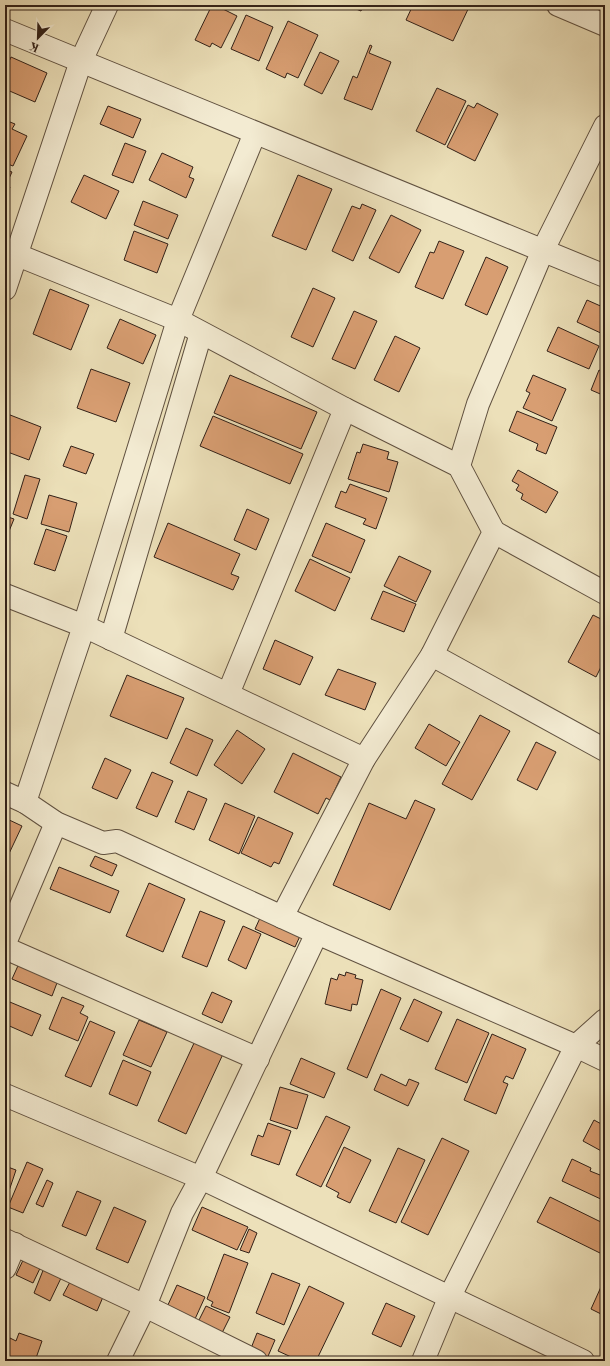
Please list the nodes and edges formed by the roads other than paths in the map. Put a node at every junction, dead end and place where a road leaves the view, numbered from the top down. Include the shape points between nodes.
1 (106, 5) edge
2 (558, 5) edge
3 (605, 25) edge
4 (5, 30) edge
5 (81, 61) junction
6 (605, 126) edge
7 (255, 133) junction
8 (543, 250) junction
9 (11, 253) edge
10 (605, 276) edge
11 (5, 289) edge
12 (178, 320) junction
13 (201, 332) junction
14 (345, 409) junction
15 (460, 466) junction
16 (494, 532) junction
17 (605, 593) edge
18 (5, 595) edge
19 (84, 626) junction
20 (111, 639) junction
21 (432, 655) junction
22 (228, 694) junction
23 (605, 750) edge
24 (364, 759) junction
25 (5, 793) edge
26 (26, 802) junction
27 (56, 823) junction
28 (282, 917) junction
29 (317, 933) junction
30 (5, 944) edge
31 (5, 948) edge
32 (605, 1020) edge
33 (576, 1046) junction
34 (258, 1059) junction
35 (605, 1060) edge
36 (5, 1095) edge
37 (201, 1178) junction
38 (10, 1242) edge
39 (5, 1268) edge
40 (450, 1296) junction
41 (145, 1306) junction
42 (118, 1361) edge
43 (256, 1361) edge
44 (423, 1361) edge
45 (583, 1361) edge

1 - 5 street
2 - 3 street
4 - 5 street
5 - 7 street
5 - 9 street
6 - 8 street
7 - 8 street
7 - 12 street
8 - 10 street
8 - 15 street via 478,404
9 - 11 street
9 - 12 street
12 - 13 street
12 - 19 street
13 - 14 street
13 - 20 street
14 - 15 street
14 - 22 street
15 - 16 street
16 - 17 street
16 - 21 street
18 - 19 street
19 - 20 street
19 - 26 street
20 - 22 street
21 - 23 street
21 - 24 street
22 - 24 street
24 - 28 street
25 - 26 street
26 - 27 street
27 - 28 street via 104,843 117,841
27 - 30 street
28 - 29 street
29 - 33 street
29 - 34 street
31 - 34 street
32 - 33 street
33 - 35 street
33 - 40 street
34 - 37 street
36 - 37 street
37 - 40 street
37 - 41 street via 182,1214
38 - 39 street
38 - 41 street
40 - 44 street
40 - 45 street
41 - 42 street
41 - 43 street

